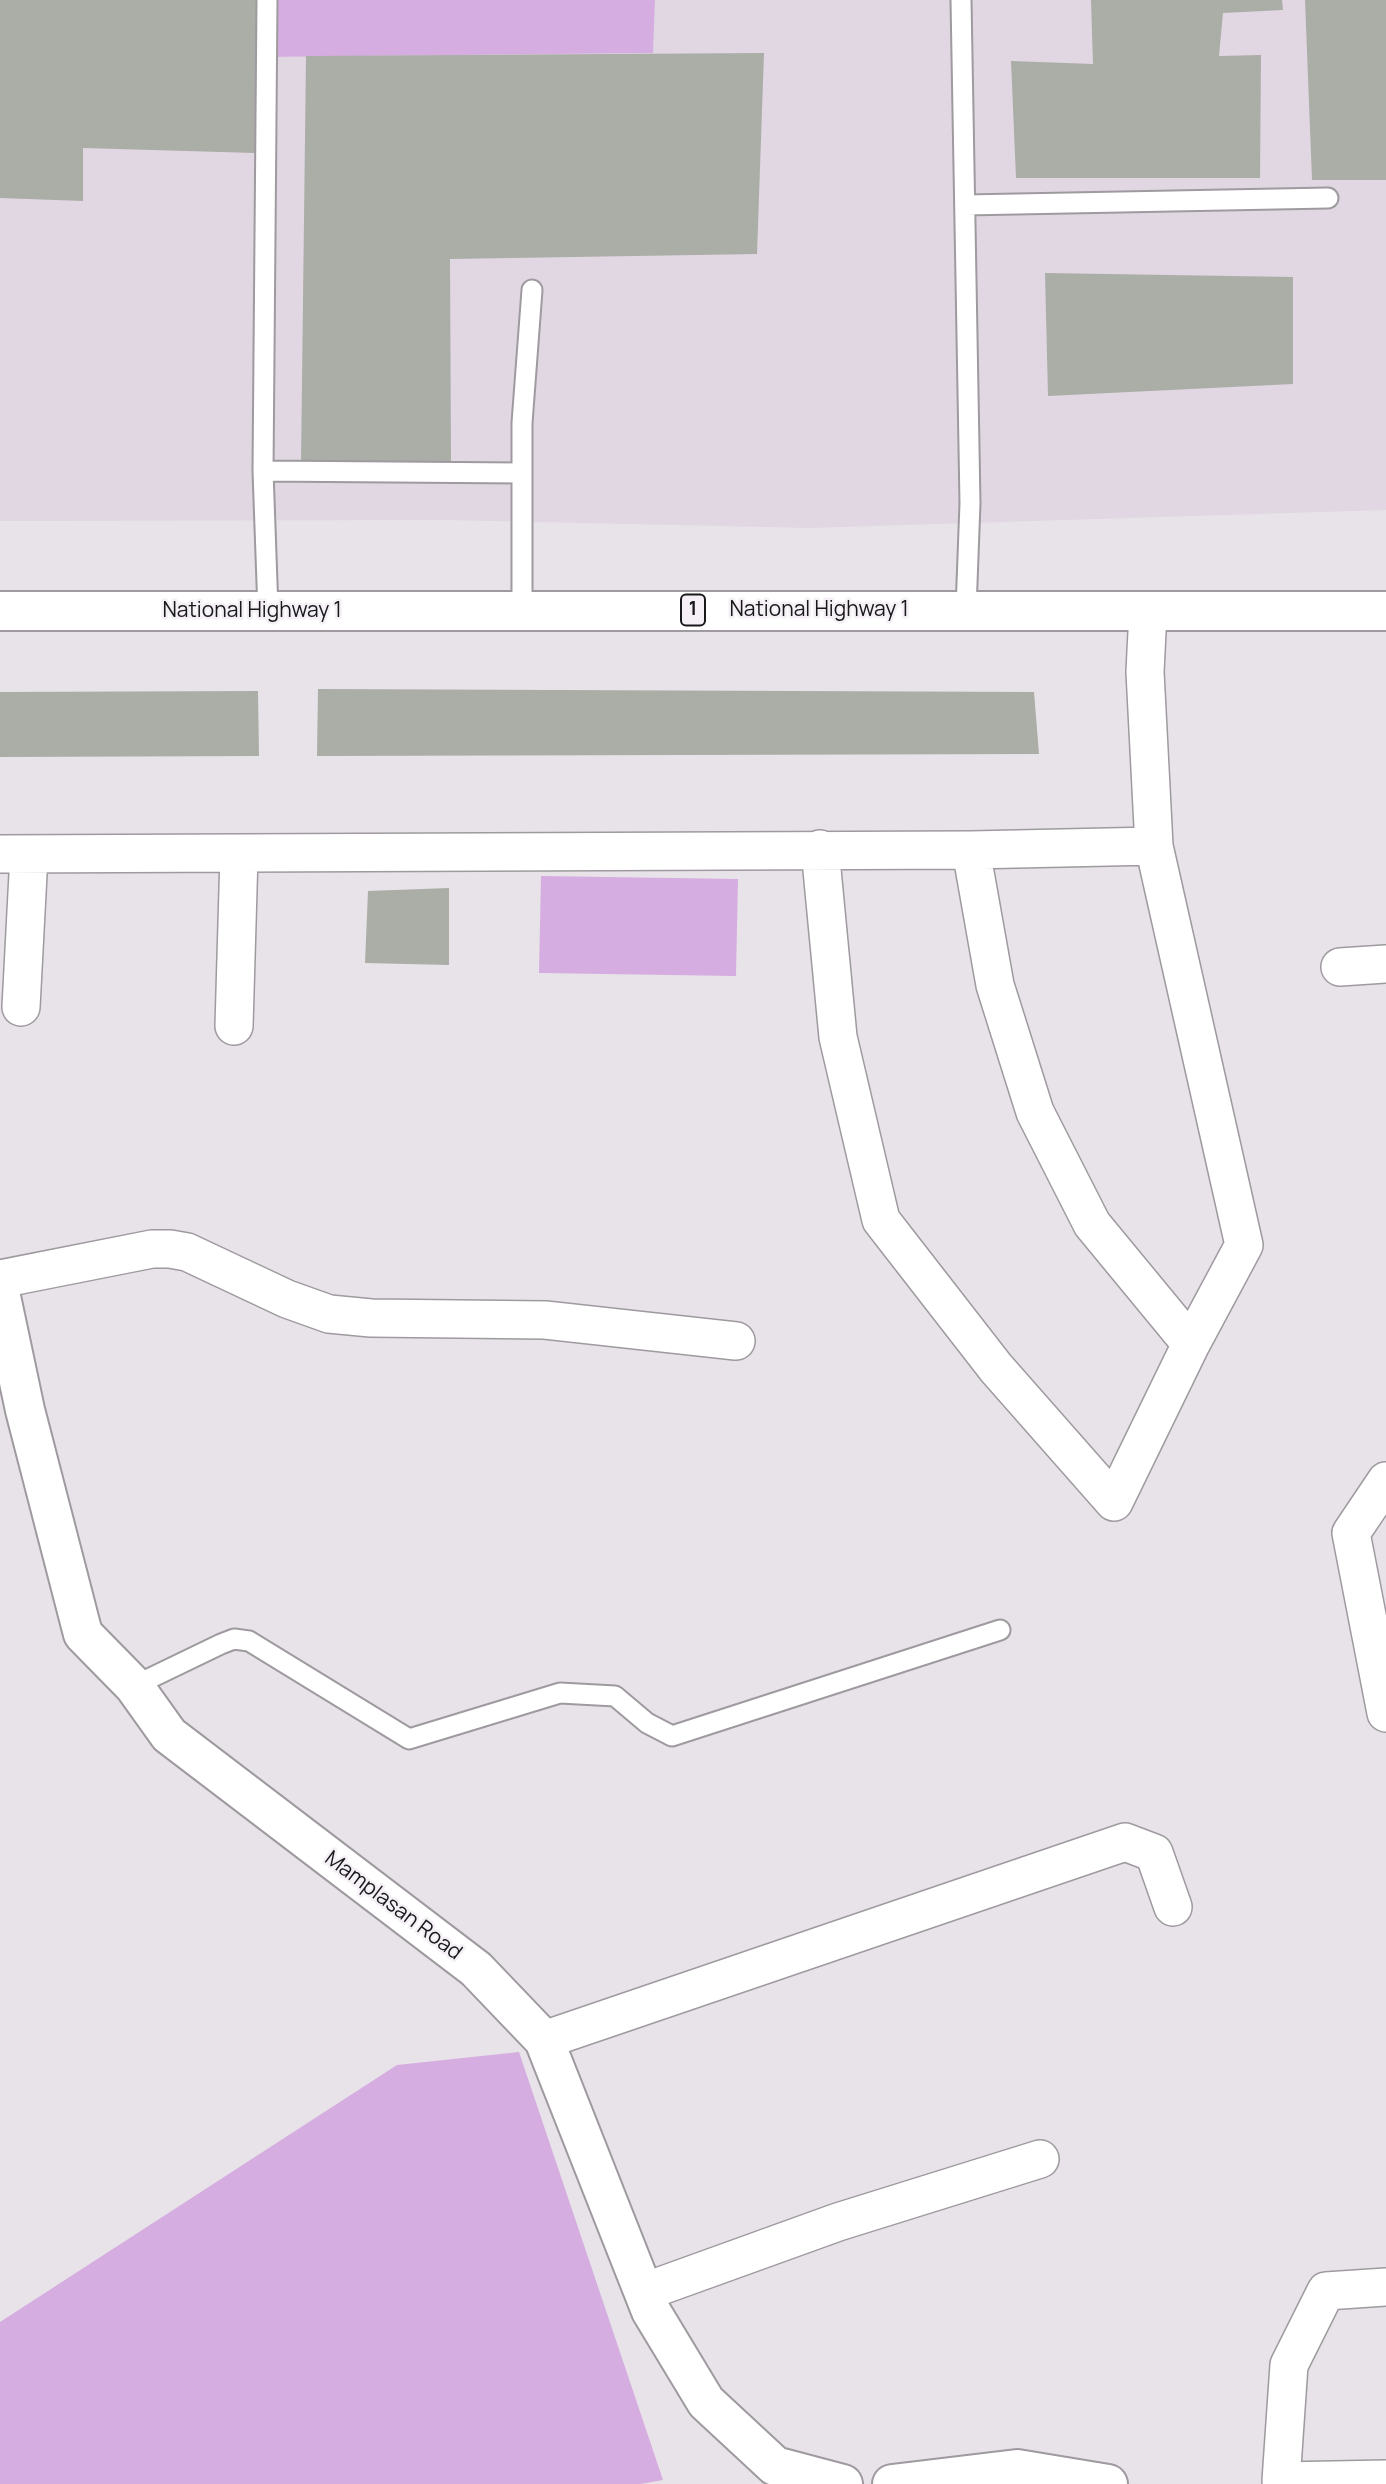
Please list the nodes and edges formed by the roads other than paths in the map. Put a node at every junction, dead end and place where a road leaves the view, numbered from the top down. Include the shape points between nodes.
1 (267, 0) edge
2 (961, 0) edge
3 (1328, 198) dead end
4 (965, 205) junction
5 (532, 290) dead end
6 (263, 471) junction
7 (521, 473) junction
8 (522, 610) junction
9 (966, 610) junction
10 (0, 611) edge
11 (268, 611) junction
12 (1148, 611) junction
13 (1386, 611) edge
14 (1154, 846) junction
15 (820, 849) junction
16 (971, 850) junction
17 (14, 854) edge
18 (239, 855) junction
19 (1386, 964) edge
20 (1340, 967) dead end
21 (21, 1007) dead end
22 (234, 1026) dead end
23 (0, 1279) edge
24 (0, 1292) edge
25 (736, 1341) dead end
26 (1191, 1344) junction
27 (1386, 1481) edge
28 (1000, 1630) dead end
29 (134, 1686) junction
30 (1385, 1694) edge
31 (1173, 1907) dead end
32 (544, 2040) junction
33 (1040, 2159) dead end
34 (1386, 2287) edge
35 (644, 2292) junction
36 (1386, 2479) edge
37 (843, 2484) edge
38 (892, 2484) edge
39 (1108, 2484) edge

1 - 6 lane
2 - 4 lane
3 - 4 lane
4 - 9 lane via 970,503
5 - 7 lane
6 - 7 lane
6 - 11 lane
7 - 8 lane
8 - 9 main road, National Highway 1 / 1
8 - 11 main road, National Highway 1 / 1
9 - 12 main road, National Highway 1 / 1
10 - 11 main road, National Highway 1 / 1
12 - 13 main road, National Highway 1 / 1
12 - 14 street via 1145,672
14 - 16 street
14 - 26 street via 1244,1245
15 - 16 street
15 - 18 street
15 - 26 street via 838,1037 881,1220 996,1368 1114,1502
16 - 26 street via 995,985 1035,1112 1092,1224
17 - 18 street
17 - 21 street
18 - 22 street
19 - 20 street
23 - 25 street via 170,1249 187,1252 329,1314 545,1320
24 - 29 main road, Mamplasan Road via 25,1410 83,1634
27 - 30 street via 1351,1533
28 - 29 lane via 673,1736 615,1696 560,1693 409,1739 249,1641 234,1639
29 - 32 main road, Mamplasan Road via 169,1735 476,1969
31 - 32 street via 1154,1853 1125,1842
32 - 35 main road, Mamplasan Road
33 - 35 street via 838,2222
34 - 36 street via 1326,2291 1289,2365 1280,2481
35 - 37 main road, Mamplasan Road via 706,2402 775,2466
38 - 39 main road via 1017,2469

